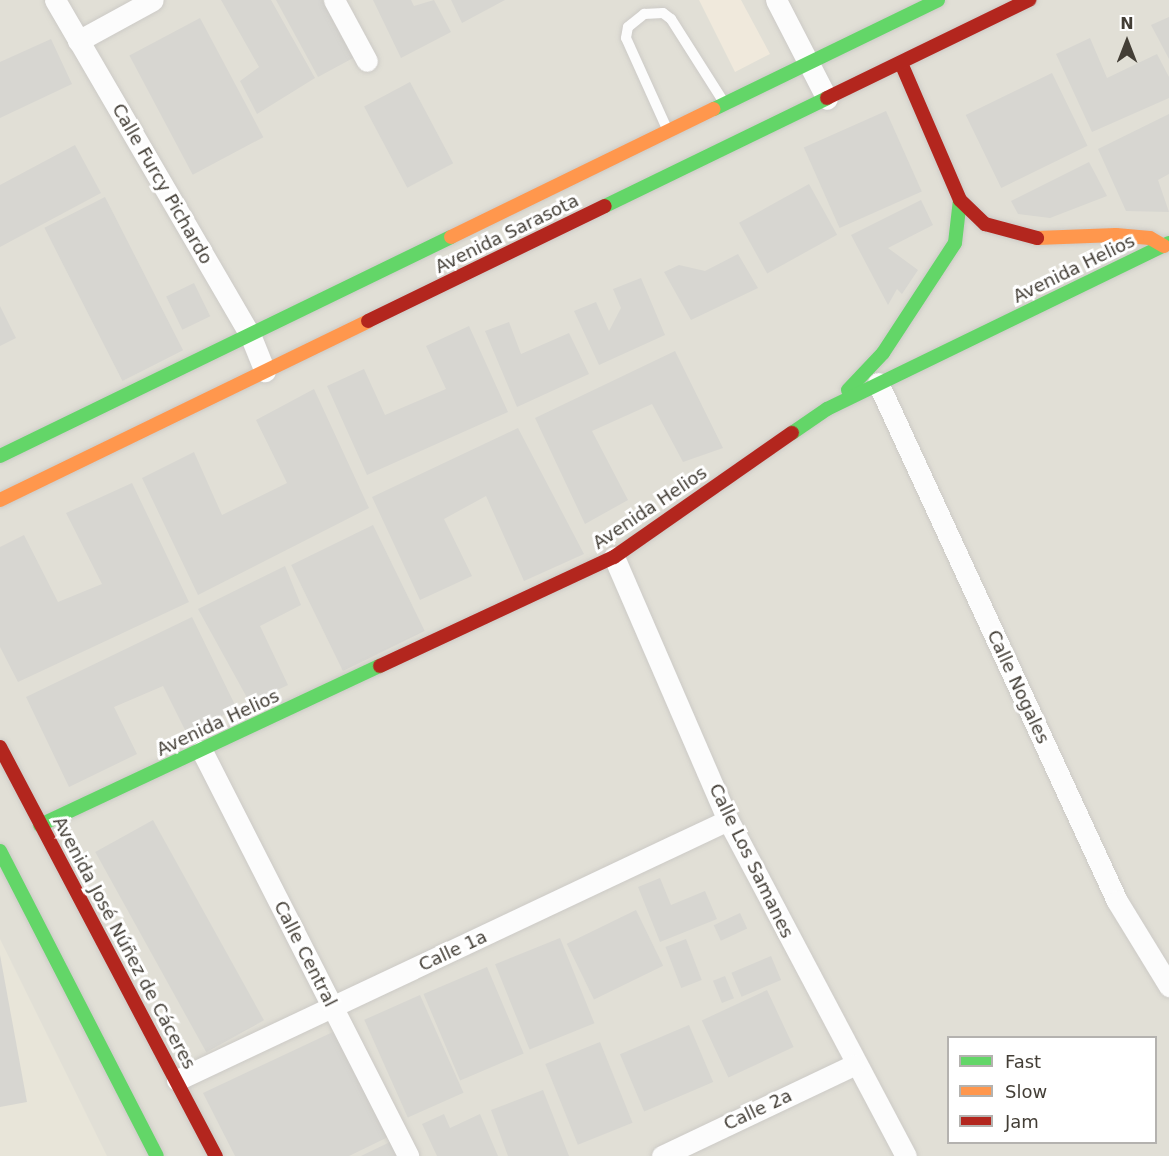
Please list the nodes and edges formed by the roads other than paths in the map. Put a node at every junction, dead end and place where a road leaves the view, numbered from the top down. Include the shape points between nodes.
1 (55, 0) edge
2 (153, 0) edge
3 (334, 0) edge
4 (776, 0) edge
5 (938, 0) edge
6 (1029, 0) edge
7 (78, 40) junction
8 (367, 61) dead end
9 (808, 63) junction
10 (901, 63) junction
11 (827, 99) junction
12 (725, 104) junction
13 (668, 132) junction
14 (960, 200) junction
15 (1167, 248) edge
16 (251, 336) junction
17 (265, 371) junction
18 (878, 383) junction
19 (827, 409) junction
20 (0, 456) edge
21 (0, 500) edge
22 (614, 557) junction
23 (0, 747) edge
24 (202, 751) junction
25 (729, 820) junction
26 (40, 825) junction
27 (0, 851) edge
28 (75, 886) junction
29 (30, 909) junction
30 (100, 936) junction
31 (56, 958) junction
32 (1169, 986) edge
33 (333, 1007) junction
34 (854, 1065) junction
35 (177, 1080) junction
36 (203, 1130) junction
37 (157, 1156) edge
38 (216, 1156) edge
39 (408, 1156) edge
40 (662, 1156) edge
41 (906, 1156) edge

1 - 7 street, Calle Furcy Pichardo
2 - 7 street
3 - 8 street
4 - 9 street
5 - 9 main road, Avenida Sarasota
6 - 10 main road, Avenida Sarasota
7 - 16 street, Calle Furcy Pichardo
9 - 11 street
9 - 12 main road, Avenida Sarasota
10 - 11 main road, Avenida Sarasota
10 - 14 main road
11 - 17 main road, Avenida Sarasota
12 - 13 main road, Avenida Sarasota
12 - 13 lane via 671,19 663,13 644,14 628,27 626,38
13 - 16 main road, Avenida Sarasota
14 - 15 main road via 985,224 1008,234 1116,235 1150,238
14 - 19 main road via 955,243 927,290 883,353
15 - 18 main road, Avenida Helios
16 - 17 street, Calle Furcy Pichardo
16 - 20 main road, Avenida Sarasota
17 - 21 main road, Avenida Sarasota
18 - 19 main road, Avenida Helios
18 - 32 street, Calle Nogales via 1117,901
19 - 22 main road, Avenida Helios
22 - 24 main road, Avenida Helios
22 - 25 street, Calle Los Samanes
23 - 26 main road, Avenida José Núñez de Cáceres
24 - 26 main road, Avenida Helios
24 - 33 street, Calle Central
25 - 33 street, Calle 1a
25 - 34 street, Calle Los Samanes
26 - 28 main road, Avenida José Núñez de Cáceres
27 - 29 main road
28 - 29 main road
28 - 30 main road, Avenida José Núñez de Cáceres
29 - 31 main road
30 - 31 main road
30 - 35 main road, Avenida José Núñez de Cáceres
31 - 37 main road
33 - 35 street, Calle 1a
33 - 39 street, Calle Central
34 - 40 street, Calle 2a
34 - 41 street, Calle Los Samanes
35 - 36 main road, Avenida José Núñez de Cáceres
36 - 37 main road
36 - 38 main road, Avenida José Núñez de Cáceres

